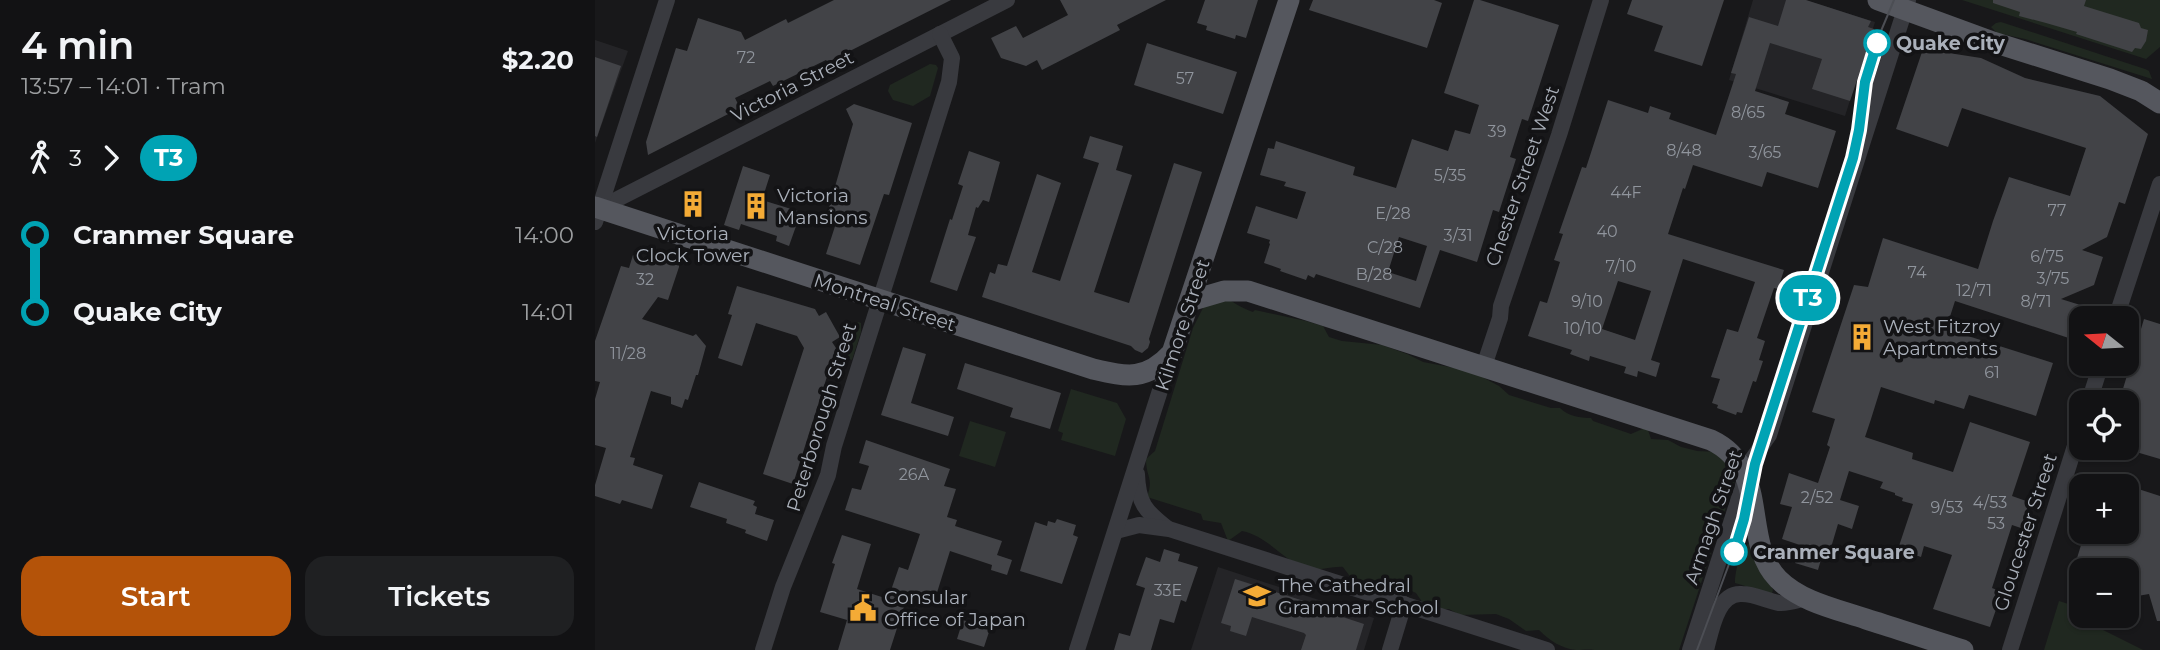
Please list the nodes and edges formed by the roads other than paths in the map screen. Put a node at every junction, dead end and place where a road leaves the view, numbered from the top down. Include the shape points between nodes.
1 (667, 0) edge
2 (1007, 0) edge
3 (1289, 0) edge
4 (1601, 0) edge
5 (1878, 0) edge
6 (1907, 5) edge
7 (940, 34) junction
8 (2160, 103) edge
9 (2160, 184) edge
10 (596, 212) edge
11 (879, 299) junction
12 (1190, 301) junction
13 (2120, 306) edge
14 (1173, 353) junction
15 (1484, 366) junction
16 (2071, 460) edge
17 (1137, 466) junction
18 (1746, 477) junction
19 (1169, 529) junction
20 (1116, 531) junction
21 (1807, 598) junction
22 (1404, 604) junction
23 (764, 650) edge
24 (1077, 650) edge
25 (1390, 650) edge
26 (1547, 650) edge
27 (1690, 650) edge
28 (1706, 650) edge
29 (1963, 650) edge
30 (2010, 650) edge

1 - 10 street
2 - 7 street, Victoria Street
3 - 12 main road, Kilmore Street
4 - 15 street, Chester Street West
5 - 6 main road
6 - 8 main road via 1993,42 2110,79
6 - 18 street, Armagh Street via 1769,435 1753,456
7 - 10 street, Victoria Street
7 - 11 street, Peterborough Street via 951,58 951,75
9 - 13 street
10 - 11 main road, Montreal Street
11 - 14 main road, Montreal Street via 1111,373 1153,370
11 - 23 street, Peterborough Street via 828,475 783,587
12 - 14 main road, Kilmore Street
12 - 15 main road via 1224,291 1248,291
14 - 17 street, Kilmore Street
15 - 18 main road via 1711,440 1732,453
16 - 30 street, Gloucester Street
17 - 19 street via 1140,499
17 - 20 street, Kilmore Street
18 - 21 main road via 1770,568 1786,586
18 - 27 street, Armagh Street
19 - 20 street via 1139,525
19 - 22 street
20 - 24 street, Kilmore Street
21 - 28 street via 1781,603 1733,595 1718,612
21 - 29 main road
22 - 25 street
22 - 26 street

